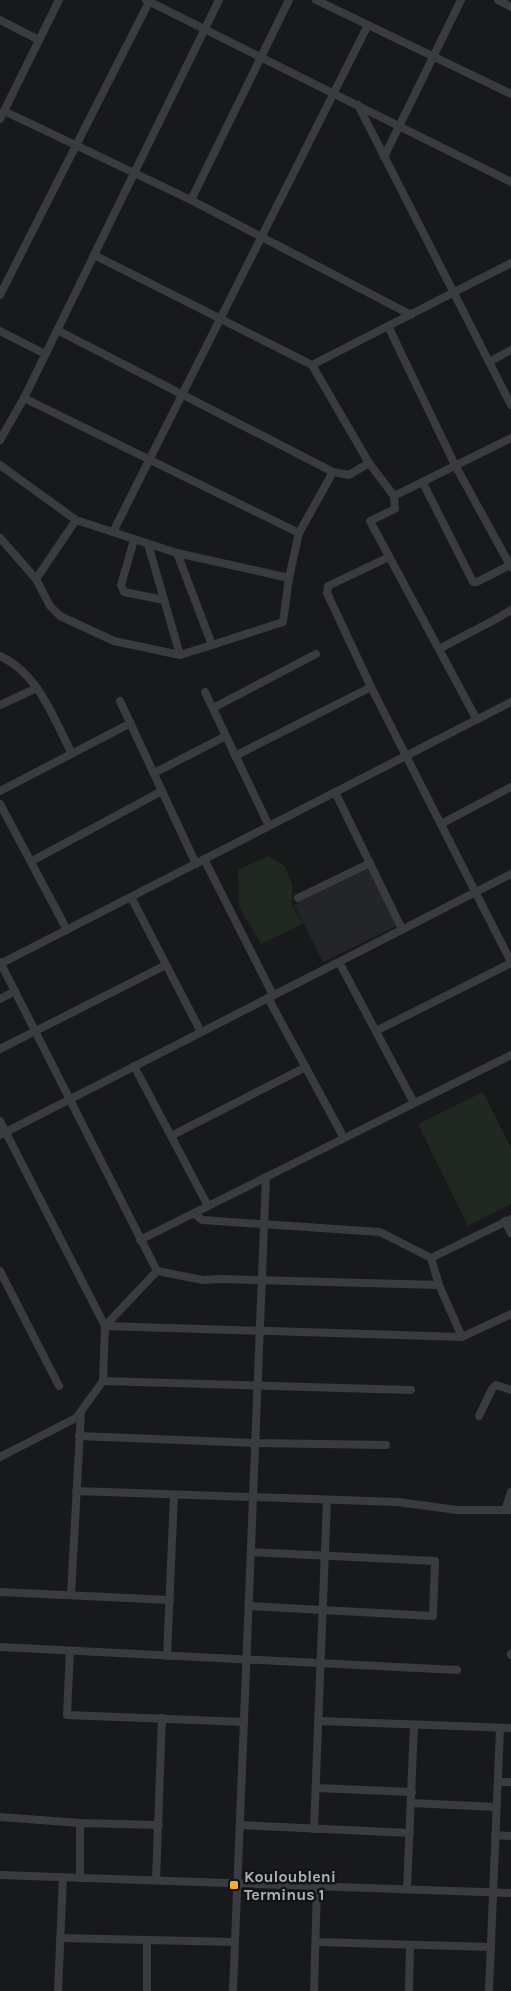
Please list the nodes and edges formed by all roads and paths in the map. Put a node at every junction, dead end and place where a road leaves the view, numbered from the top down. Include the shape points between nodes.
1 (58, 0) edge
2 (148, 0) edge
3 (219, 0) edge
4 (289, 0) edge
5 (316, 0) edge
6 (461, 0) edge
7 (498, 0) edge
8 (511, 7) edge
9 (1, 22) edge
10 (368, 25) junction
11 (205, 29) junction
12 (39, 40) junction
13 (434, 56) junction
14 (260, 57) junction
15 (333, 93) junction
16 (511, 94) edge
17 (358, 105) junction
18 (4, 111) junction
19 (0, 119) edge
20 (400, 126) junction
21 (76, 145) junction
22 (384, 157) junction
23 (134, 172) junction
24 (511, 182) edge
25 (191, 200) junction
26 (261, 237) junction
27 (94, 255) junction
28 (511, 264) edge
29 (454, 293) junction
30 (0, 295) edge
31 (411, 314) junction
32 (220, 318) junction
33 (388, 326) junction
34 (57, 330) junction
35 (0, 331) edge
36 (511, 350) edge
37 (45, 354) junction
38 (489, 362) junction
39 (312, 366) junction
40 (182, 394) junction
41 (24, 398) junction
42 (511, 405) edge
43 (511, 438) edge
44 (0, 440) edge
45 (149, 460) junction
46 (369, 463) junction
47 (0, 465) edge
48 (455, 466) junction
49 (333, 472) junction
50 (423, 483) junction
51 (394, 496) junction
52 (76, 520) junction
53 (113, 532) junction
54 (299, 533) junction
55 (0, 538) edge
56 (134, 540) junction
57 (148, 544) junction
58 (177, 553) junction
59 (389, 557) junction
60 (510, 566) edge
61 (36, 578) junction
62 (288, 578) junction
63 (164, 600) junction
64 (511, 610) edge
65 (212, 645) junction
66 (438, 649) junction
67 (316, 654) dead end
68 (180, 655) junction
69 (0, 656) edge
70 (370, 687) junction
71 (38, 688) junction
72 (205, 692) dead end
73 (120, 701) dead end
74 (511, 702) edge
75 (0, 705) edge
76 (212, 708) junction
77 (477, 720) junction
78 (131, 724) junction
79 (226, 736) junction
80 (72, 754) junction
81 (235, 756) junction
82 (406, 756) junction
83 (154, 773) junction
84 (511, 787) edge
85 (0, 791) edge
86 (162, 791) junction
87 (335, 792) junction
88 (0, 804) edge
89 (441, 824) junction
90 (269, 826) junction
91 (32, 861) junction
92 (200, 861) junction
93 (370, 863) junction
94 (511, 874) edge
95 (475, 892) junction
96 (131, 897) junction
97 (298, 898) dead end
98 (402, 929) junction
99 (67, 930) junction
100 (339, 962) junction
101 (511, 962) edge
102 (0, 963) edge
103 (166, 965) junction
104 (15, 992) junction
105 (270, 997) junction
106 (0, 999) edge
107 (376, 1031) junction
108 (35, 1032) junction
109 (201, 1032) junction
110 (0, 1049) edge
111 (511, 1055) edge
112 (134, 1066) junction
113 (306, 1067) junction
114 (69, 1099) junction
115 (414, 1103) junction
116 (0, 1121) edge
117 (3, 1133) edge
118 (171, 1136) junction
119 (344, 1138) junction
120 (266, 1177) junction
121 (208, 1206) junction
122 (194, 1213) junction
123 (508, 1220) edge
124 (264, 1224) junction
125 (511, 1232) edge
126 (140, 1240) junction
127 (431, 1258) junction
128 (0, 1271) edge
129 (157, 1271) junction
130 (262, 1281) junction
131 (438, 1285) junction
132 (511, 1314) edge
133 (105, 1326) junction
134 (260, 1331) junction
135 (462, 1337) junction
136 (103, 1381) junction
137 (258, 1384) junction
138 (59, 1386) dead end
139 (411, 1390) dead end
140 (511, 1390) edge
141 (80, 1412) junction
142 (479, 1416) dead end
143 (79, 1436) junction
144 (255, 1443) junction
145 (386, 1445) dead end
146 (0, 1457) edge
147 (76, 1491) junction
148 (511, 1492) edge
149 (174, 1495) junction
150 (253, 1497) junction
151 (327, 1500) junction
152 (508, 1510) edge
153 (251, 1552) junction
154 (325, 1556) junction
155 (0, 1592) edge
156 (71, 1595) junction
157 (170, 1600) junction
158 (249, 1606) junction
159 (323, 1610) junction
160 (0, 1647) edge
161 (70, 1651) junction
162 (167, 1656) junction
163 (246, 1660) junction
164 (321, 1664) junction
165 (456, 1670) dead end
166 (162, 1718) junction
167 (319, 1721) junction
168 (244, 1722) junction
169 (414, 1725) junction
170 (500, 1728) junction
171 (511, 1728) edge
172 (498, 1782) junction
173 (511, 1782) edge
174 (316, 1788) junction
175 (412, 1792) junction
176 (411, 1803) junction
177 (496, 1807) junction
178 (0, 1817) edge
179 (80, 1822) junction
180 (158, 1825) junction
181 (240, 1825) junction
182 (314, 1829) junction
183 (410, 1833) junction
184 (495, 1835) junction
185 (511, 1836) edge
186 (0, 1875) edge
187 (62, 1877) junction
188 (80, 1878) junction
189 (156, 1880) junction
190 (237, 1883) junction
191 (317, 1886) junction
192 (408, 1890) junction
193 (493, 1893) junction
194 (511, 1893) edge
195 (60, 1938) junction
196 (146, 1940) junction
197 (235, 1942) junction
198 (316, 1942) junction
199 (410, 1945) junction
200 (491, 1947) junction
201 (58, 1991) edge
202 (147, 1991) edge
203 (233, 1991) edge
204 (314, 1991) edge
205 (408, 1991) edge
206 (489, 1991) edge

1 - 12 street
2 - 11 street
2 - 21 street
3 - 11 street
4 - 14 street
5 - 10 street
6 - 13 street
7 - 8 street
9 - 12 street
10 - 13 street
10 - 15 street
11 - 14 street
11 - 23 street
12 - 18 street
13 - 16 street
13 - 20 street
14 - 15 street
14 - 25 street
15 - 17 street
15 - 26 street
17 - 20 street
17 - 22 street
18 - 19 street
18 - 21 street
20 - 22 street
20 - 24 street
21 - 23 street
21 - 30 street
22 - 29 street
23 - 25 street
23 - 27 street
25 - 26 street
26 - 31 street
26 - 32 street
27 - 32 street
27 - 34 street
28 - 29 street
29 - 31 street
29 - 38 street
31 - 33 street
32 - 39 street
32 - 40 street
33 - 39 street
33 - 48 street
34 - 37 street
34 - 40 street
35 - 37 street
36 - 38 street
37 - 41 street
38 - 42 street
39 - 46 street
40 - 45 street
40 - 49 street
41 - 44 street
41 - 45 street
43 - 48 street
45 - 53 street
45 - 54 street
46 - 49 street via 349,475
46 - 51 street
47 - 52 street
48 - 50 street
48 - 60 street
49 - 54 street
50 - 51 street
50 - 60 street via 473,582
51 - 59 street via 395,509 370,521
52 - 53 street
52 - 61 street
53 - 56 street
54 - 62 street
55 - 61 street
56 - 57 street
56 - 63 street via 122,589
57 - 58 street
57 - 63 street
58 - 62 street
58 - 65 street
59 - 66 street
59 - 70 street via 328,586 327,593
61 - 68 street via 50,606 60,616 114,641
62 - 65 street via 283,622
63 - 68 street
64 - 66 street
65 - 68 street
66 - 77 street
67 - 76 street
69 - 71 street via 12,662
70 - 81 street
70 - 82 street
71 - 75 street
71 - 80 street
72 - 76 street
73 - 78 street
74 - 77 street
76 - 79 street
77 - 82 street
78 - 80 street
78 - 83 street
79 - 81 street
79 - 83 street
80 - 85 street
81 - 90 street
82 - 87 street
82 - 89 street
83 - 86 street
84 - 89 street
86 - 91 street
86 - 92 street
87 - 90 street
87 - 93 street
88 - 91 street
89 - 95 street
90 - 92 street
91 - 99 street
92 - 96 street
92 - 105 street
93 - 97 street
93 - 98 street
94 - 95 street
95 - 98 street
95 - 101 street
96 - 99 street
96 - 103 street
98 - 100 street
99 - 102 street
100 - 105 street
100 - 107 street
101 - 107 street
102 - 104 street
103 - 108 street
103 - 109 street
104 - 106 street
104 - 108 street
105 - 109 street
105 - 113 street
107 - 115 street
108 - 110 street
108 - 114 street
109 - 112 street
111 - 115 street
112 - 114 street
112 - 118 street
113 - 118 street
113 - 119 street
114 - 117 street
114 - 126 street
115 - 119 street
116 - 117 street
117 - 133 street
118 - 121 street
119 - 120 street
120 - 121 street
120 - 124 street
121 - 122 street
122 - 124 street via 202,1220
122 - 126 street
123 - 125 street
123 - 127 street
124 - 127 street via 380,1232
124 - 130 street
126 - 129 street
127 - 131 street
128 - 138 street
129 - 130 street via 203,1280
129 - 133 street
130 - 131 street
130 - 134 street
131 - 135 street
132 - 135 street
133 - 134 street
133 - 136 street
134 - 135 street
134 - 137 street
136 - 137 street
136 - 141 street
137 - 139 street
137 - 144 street
140 - 142 street via 496,1385
141 - 143 street
141 - 146 street via 76,1418
143 - 144 street
143 - 147 street
144 - 145 street
144 - 150 street
147 - 149 street
147 - 156 street
148 - 152 street
149 - 150 street
149 - 157 street
150 - 151 street
150 - 153 street
151 - 152 street via 398,1502 457,1510
151 - 154 street
153 - 154 street
153 - 158 street
154 - 159 street
154 - 159 street via 435,1561 434,1616
155 - 156 street
156 - 157 street
157 - 162 street
158 - 159 street
158 - 163 street
159 - 164 street
160 - 161 street
161 - 162 street
161 - 166 street via 67,1715
162 - 163 street
163 - 164 street
163 - 168 street
164 - 165 street
164 - 167 street
166 - 168 street
166 - 180 street
167 - 169 street
167 - 174 street
168 - 181 street
169 - 170 street
169 - 175 street
170 - 171 street
170 - 172 street
172 - 173 street
172 - 177 street
174 - 175 street
174 - 182 street
175 - 176 street
176 - 177 street
176 - 183 street
177 - 184 street
178 - 179 street
179 - 180 street
179 - 188 street
180 - 189 street
181 - 182 street
181 - 190 street
182 - 183 street
183 - 192 street
184 - 185 street
184 - 193 street
186 - 187 street
187 - 188 street
187 - 195 street
188 - 189 street
189 - 190 street
190 - 191 street
190 - 197 street
191 - 192 street
191 - 198 street
192 - 193 street
193 - 194 street
193 - 200 street
195 - 196 street
195 - 201 street
196 - 197 street
196 - 202 street
197 - 203 street
198 - 199 street
198 - 204 street
199 - 200 street
199 - 205 street
200 - 206 street

